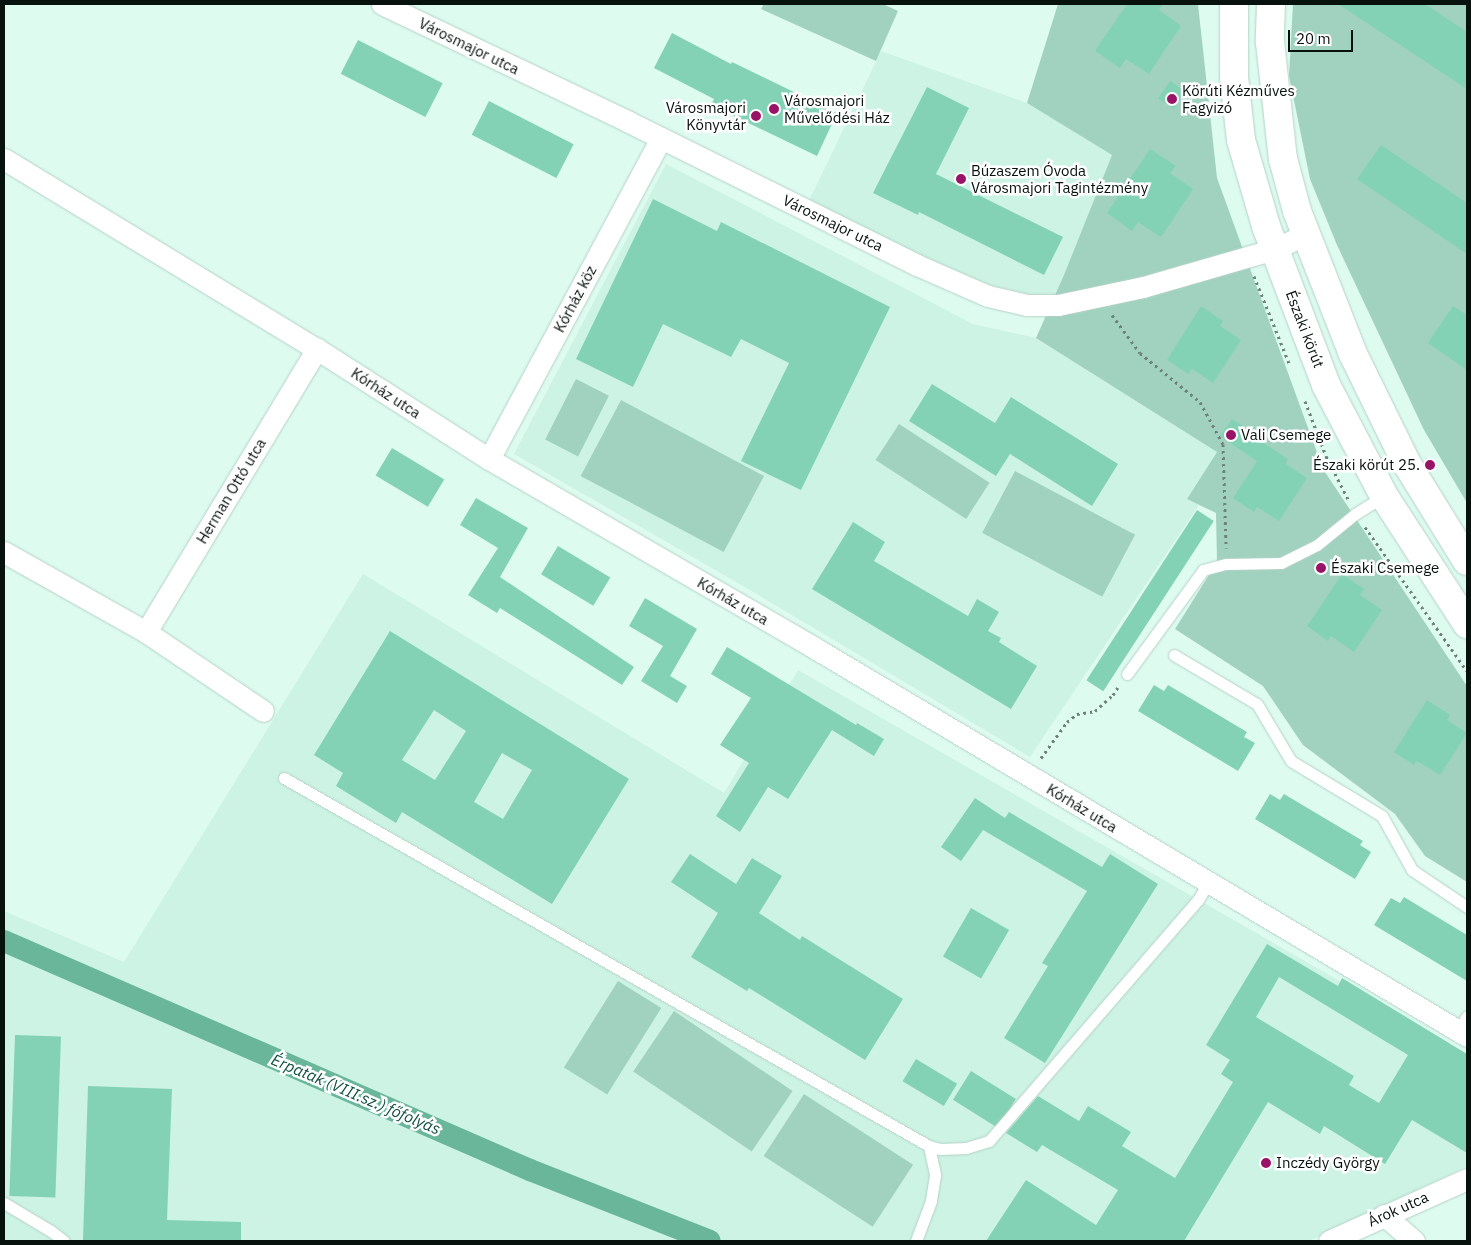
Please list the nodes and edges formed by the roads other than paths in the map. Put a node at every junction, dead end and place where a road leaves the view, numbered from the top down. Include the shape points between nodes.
1 (382, 4) edge
2 (1234, 4) edge
3 (1271, 4) edge
4 (661, 138) junction
5 (4, 159) edge
6 (1306, 234) junction
7 (1275, 250) junction
8 (317, 349) junction
9 (490, 459) junction
10 (1384, 496) junction
11 (4, 552) edge
12 (1467, 561) edge
13 (1467, 624) edge
14 (146, 632) junction
15 (1174, 655) dead end
16 (1127, 674) road end
17 (264, 711) dead end
18 (284, 778) dead end
19 (1208, 883) junction
20 (1467, 907) edge
21 (1464, 1028) edge
22 (929, 1146) junction
23 (1467, 1179) edge
24 (4, 1203) edge
25 (1384, 1215) junction
26 (64, 1241) edge
27 (916, 1241) edge
28 (1329, 1241) edge
29 (1414, 1241) edge

1 - 4 street, Városmajor utca
2 - 7 main road, Északi körút via 1234,77 1241,140
3 - 6 main road via 1270,42 1283,160
4 - 7 street, Városmajor utca via 917,265 988,296 1026,306 1058,305 1098,297
4 - 9 street, Kórház köz
5 - 8 street, Kórház utca
6 - 7 street, Városmajor utca
6 - 12 main road via 1353,354 1407,464
7 - 10 main road, Északi körút via 1326,384
8 - 9 street, Kórház utca
8 - 14 street, Herman Ottó utca
9 - 19 street, Kórház utca
10 - 13 main road, Északi körút
10 - 16 lane via 1355,514 1317,545 1282,563 1226,564 1203,570
11 - 14 street
14 - 17 street
15 - 20 lane via 1256,704 1292,761 1382,816 1412,870
18 - 22 lane
19 - 21 street, Kórház utca
19 - 22 lane via 1198,900 989,1141 966,1148
22 - 27 lane via 935,1175 931,1201
23 - 25 street, Árok utca
24 - 26 lane
25 - 28 street, Árok utca
25 - 29 street

